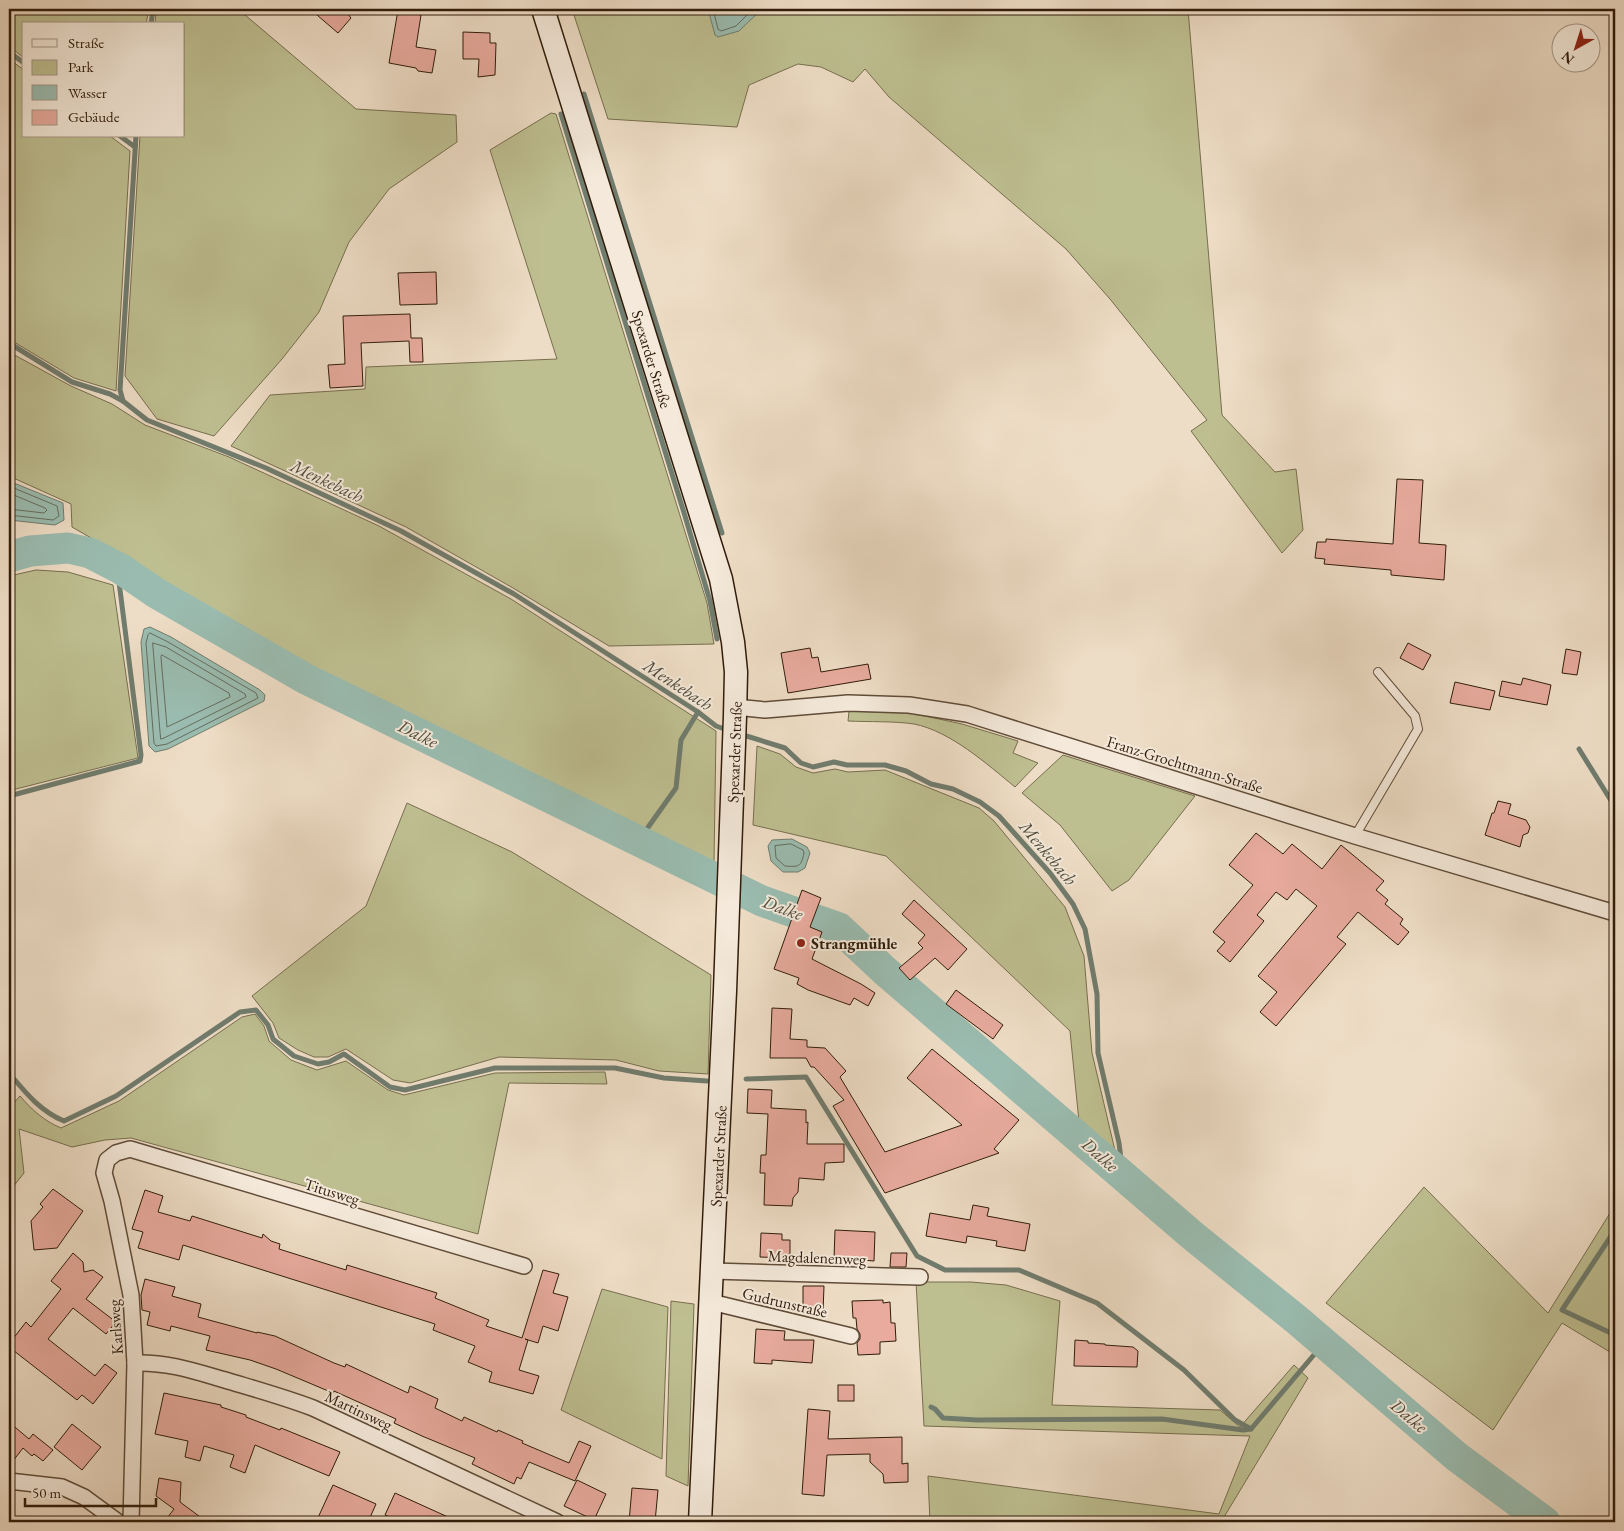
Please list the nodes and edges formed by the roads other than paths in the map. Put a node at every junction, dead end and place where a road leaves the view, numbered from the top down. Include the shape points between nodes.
1 (543, 9) edge
2 (1378, 672) dead end
3 (736, 711) junction
4 (1354, 836) junction
5 (1615, 913) edge
6 (130, 1149) joint
7 (524, 1266) dead end
8 (712, 1271) junction
9 (920, 1278) dead end
10 (710, 1302) junction
11 (851, 1336) dead end
12 (135, 1363) junction
13 (9, 1481) edge
14 (118, 1522) edge
15 (131, 1522) edge
16 (557, 1522) edge
17 (700, 1522) edge

1 - 3 main road, Spexarder Straße via 721,580 733,642
2 - 4 lane via 1415,716 1418,729
3 - 4 street, Franz-Grochtmann-Straße via 848,703 909,705 967,714
3 - 8 main road, Spexarder Straße
4 - 5 street, Franz-Grochtmann-Straße
6 - 7 street, Titusweg
6 - 12 street, Karlsweg via 107,1160 104,1173 131,1295
8 - 9 street, Magdalenenweg
8 - 10 main road, Spexarder Straße
10 - 11 street, Gudrunstraße
10 - 17 main road, Spexarder Straße
12 - 15 street, Karlsweg
12 - 16 street, Martinsweg via 156,1362 186,1369 313,1408
13 - 14 street via 62,1487 84,1497

